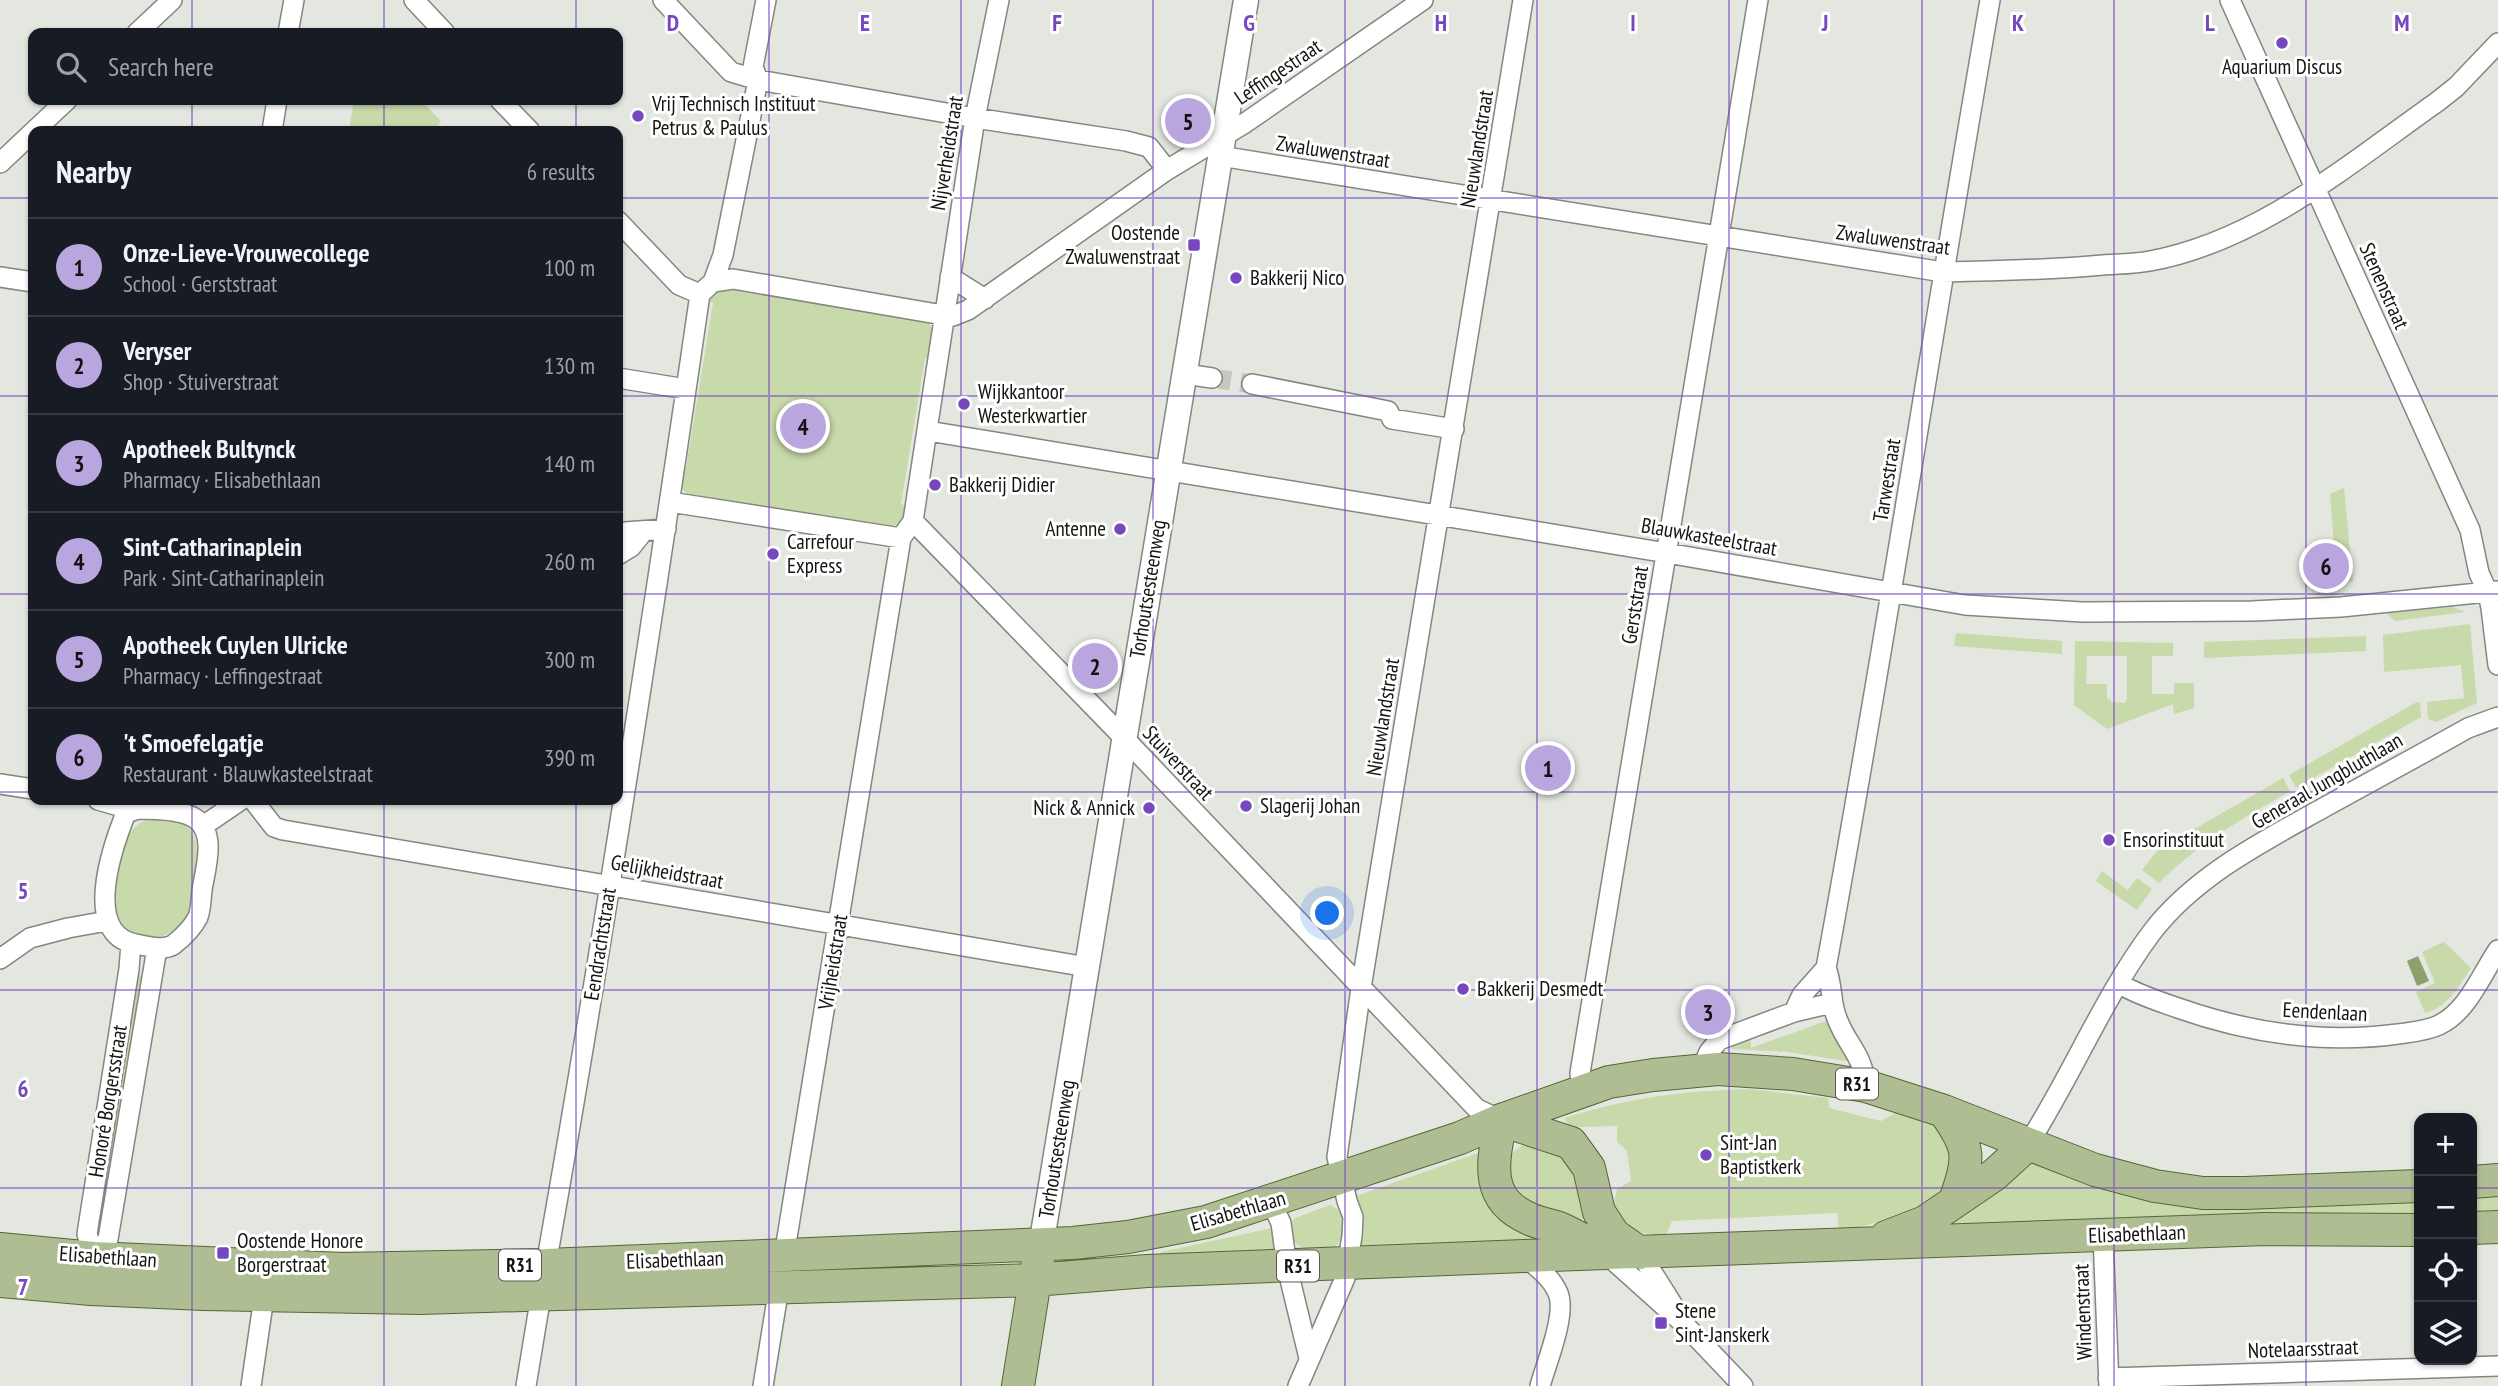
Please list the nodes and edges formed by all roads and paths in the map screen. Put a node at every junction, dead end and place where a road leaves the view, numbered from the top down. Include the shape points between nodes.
1 (172, 0) edge
2 (294, 0) edge
3 (414, 0) edge
4 (663, 0) edge
5 (766, 0) edge
6 (999, 0) edge
7 (1246, 0) edge
8 (1423, 0) edge
9 (1523, 0) edge
10 (1758, 0) edge
11 (1990, 0) edge
12 (2230, 0) edge
13 (142, 28) edge
14 (289, 28) edge
15 (440, 28) edge
16 (2498, 43) edge
17 (758, 80) junction
18 (62, 105) edge
19 (276, 105) edge
20 (505, 105) edge
21 (975, 118) junction
22 (39, 126) edge
23 (273, 126) edge
24 (525, 126) edge
25 (28, 137) edge
26 (1222, 145) junction
27 (0, 163) edge
28 (1167, 170) junction
29 (2315, 188) junction
30 (1492, 201) junction
31 (623, 226) edge
32 (1718, 236) junction
33 (1943, 272) junction
34 (0, 277) edge
35 (950, 277) junction
36 (28, 281) edge
37 (706, 288) junction
38 (985, 299) junction
39 (943, 315) junction
40 (1185, 374) junction
41 (1212, 378) tunnel mouth
42 (623, 379) edge
43 (1252, 384) tunnel mouth
44 (686, 389) junction
45 (1454, 429) junction
46 (928, 431) junction
47 (1168, 470) junction
48 (670, 502) junction
49 (1440, 516) junction
50 (913, 521) junction
51 (666, 529) junction
52 (643, 531) junction
53 (623, 533) edge
54 (901, 538) junction
55 (623, 552) edge
56 (1667, 553) junction
57 (1892, 592) junction
58 (2493, 592) edge
59 (2498, 664) edge
60 (2498, 717) edge
61 (1124, 738) junction
62 (0, 783) edge
63 (28, 788) edge
64 (623, 803) edge
65 (116, 805) edge
66 (152, 805) edge
67 (234, 805) edge
68 (257, 805) edge
69 (623, 805) edge
70 (178, 806) edge
71 (126, 813) junction
72 (203, 826) junction
73 (610, 886) junction
74 (107, 921) junction
75 (840, 924) junction
76 (45, 935) junction
77 (131, 943) junction
78 (157, 948) junction
79 (2498, 950) edge
80 (0, 959) edge
81 (1087, 967) junction
82 (1826, 968) junction
83 (0, 975) edge
84 (2120, 984) junction
85 (1361, 988) junction
86 (1832, 1003) junction
87 (1794, 1012) junction
88 (1701, 1071) junction
89 (1867, 1086) junction
90 (1582, 1092) junction
91 (1944, 1111) junction
92 (1501, 1120) junction
93 (2028, 1144) junction
94 (1342, 1179) junction
95 (2498, 1180) edge
96 (2477, 1182) edge
97 (2414, 1186) edge
98 (1955, 1201) junction
99 (1271, 1202) junction
100 (2498, 1227) edge
101 (2477, 1228) edge
102 (2414, 1230) edge
103 (2102, 1236) junction
104 (1041, 1246) junction
105 (1854, 1246) junction
106 (0, 1249) edge
107 (1605, 1253) junction
108 (1640, 1253) junction
109 (784, 1256) junction
110 (1524, 1256) junction
111 (94, 1258) junction
112 (1346, 1264) junction
113 (1287, 1267) junction
114 (543, 1280) junction
115 (1034, 1280) junction
116 (0, 1281) edge
117 (779, 1287) junction
118 (91, 1289) junction
119 (264, 1297) junction
120 (1683, 1323) junction
121 (1309, 1358) junction
122 (2498, 1366) edge
123 (2109, 1382) edge
124 (251, 1386) edge
125 (526, 1386) edge
126 (763, 1386) edge
127 (1018, 1386) edge
128 (1298, 1386) edge
129 (1540, 1386) edge
130 (1743, 1386) edge

1 - 13 street
2 - 14 street
3 - 15 street
4 - 17 street via 731,72
5 - 17 street, Eendrachtstraat via 753,67
6 - 21 street, Nijverheidstraat
7 - 26 street, Torhoutsesteenweg
8 - 26 street, Leffingestraat
9 - 30 street, Nieuwlandstraat
10 - 32 street, Gerststraat
11 - 33 street, Tarwestraat
12 - 29 street, Stenenstraat
16 - 29 street, Zwaluwenstraat via 2456,87
17 - 21 street
17 - 37 street, Eendrachtstraat via 723,255
18 - 22 street
19 - 23 street
20 - 24 street
21 - 28 street via 1149,147
21 - 35 street, Nijverheidstraat
25 - 27 street
26 - 28 street, Leffingestraat
26 - 30 street, Zwaluwenstraat
26 - 40 street, Torhoutsesteenweg
28 - 38 street, Leffingestraat
29 - 33 street, Zwaluwenstraat via 2251,226 2151,261 2047,271
29 - 58 street, Stenenstraat via 2470,530 2479,573
30 - 32 street, Zwaluwenstraat
30 - 45 street, Nieuwlandstraat
31 - 37 street via 679,285
32 - 33 street, Zwaluwenstraat
32 - 56 street, Gerststraat
33 - 57 street, Tarwestraat
34 - 36 street
35 - 38 street
35 - 39 street, Nijverheidstraat
37 - 39 street via 733,279
37 - 44 street, Eendrachtstraat
38 - 39 street, Leffingestraat via 953,316
39 - 46 street, Nijverheidstraat
40 - 41 street
40 - 47 street, Torhoutsesteenweg
42 - 44 street
43 - 45 street via 1388,411 1392,419
44 - 48 street, Eendrachtstraat
45 - 49 street, Nieuwlandstraat
46 - 47 street, Blauwkasteelstraat
46 - 50 street, Nijverheidstraat
47 - 49 street, Blauwkasteelstraat
47 - 61 street, Torhoutsesteenweg
48 - 51 street, Eendrachtstraat
48 - 54 street
49 - 56 street, Blauwkasteelstraat
49 - 85 street, Nieuwlandstraat
50 - 54 street
50 - 61 street, Stuiverstraat
51 - 52 street
51 - 64 street, Eendrachtstraat
52 - 53 street
52 - 55 street
54 - 75 street, Vrijheidstraat
56 - 57 street, Blauwkasteelstraat
56 - 90 street, Gerststraat via 1580,1073
57 - 58 street, Blauwkasteelstraat via 1965,605 2082,612 2341,607
57 - 82 street, Tarwestraat
58 - 59 street, Stenenstraat
60 - 84 street, Generaal Jungbluthlaan via 2468,728 2211,875 2151,933
61 - 81 street, Torhoutsesteenweg
61 - 85 street, Stuiverstraat
62 - 63 street
65 - 71 street
66 - 71 street
67 - 72 street
68 - 73 street, Gelijkheidstraat via 274,827 283,830
69 - 73 street, Eendrachtstraat
70 - 72 street
71 - 74 street via 107,870
72 - 78 street via 209,853 198,916 170,947
73 - 75 street, Gelijkheidstraat
73 - 114 street, Eendrachtstraat
74 - 76 street
74 - 77 street via 116,934
75 - 81 street, Gelijkheidstraat
75 - 109 street, Vrijheidstraat
76 - 80 street via 30,938
76 - 83 street via 41,947
77 - 78 street
77 - 111 street, Honoré Borgersstraat via 86,1238
78 - 111 street, Honoré Borgersstraat via 108,1239
79 - 84 street, Eendenlaan via 2470,996 2440,1025 2374,1037 2256,1030 2214,1021
81 - 104 street, Torhoutsesteenweg
82 - 86 street, Tarwestraat
82 - 87 street via 1802,995
84 - 93 street, Generaal Jungbluthlaan
85 - 92 street, Stuiverstraat via 1477,1109
85 - 94 street, Nieuwlandstraat via 1337,1157
86 - 87 street
86 - 89 street, Tarwestraat via 1864,1066
87 - 88 street via 1719,1040
88 - 89 main road, Elisabethlaan / R31 via 1793,1074
88 - 90 main road, Elisabethlaan / R31 via 1630,1078
89 - 91 main road, Elisabethlaan / R31
90 - 92 main road, Elisabethlaan / R31
91 - 93 main road, Elisabethlaan / R31
91 - 98 main road via 1961,1136 1967,1161
92 - 94 main road, Elisabethlaan / R31
92 - 107 main road, Elisabethlaan / R31 via 1494,1180 1509,1207
92 - 108 main road via 1571,1143 1589,1168 1599,1212 1614,1234
93 - 97 main road, Elisabethlaan / R31 via 2095,1170 2203,1193
93 - 98 main road, Elisabethlaan / R31 via 1994,1175
94 - 99 main road, Elisabethlaan / R31
94 - 112 street via 1353,1217
95 - 96 main road
98 - 105 main road, Elisabethlaan / R31 via 1925,1222
99 - 104 main road, Elisabethlaan / R31 via 1206,1222 1128,1237
99 - 113 street via 1281,1223
100 - 101 main road
102 - 103 main road, Elisabethlaan / R31 via 2264,1229
103 - 105 main road, Elisabethlaan / R31
103 - 123 street, Windenstraat
104 - 109 main road, Elisabethlaan / R31
104 - 115 main road, Torhoutsesteenweg
105 - 108 main road, Elisabethlaan / R31
106 - 111 main road, Elisabethlaan / R31
107 - 108 main road, Elisabethlaan / R31
107 - 110 main road, Elisabethlaan / R31
107 - 120 street
108 - 120 street
109 - 114 main road, Elisabethlaan / R31
109 - 117 main road, Vrijheidstraat
110 - 112 main road, Elisabethlaan / R31
110 - 129 street via 1549,1278 1559,1295 1560,1312
111 - 114 main road, Elisabethlaan / R31
111 - 118 main road, Honoré Borgersstraat
112 - 113 main road, Elisabethlaan / R31
112 - 121 street via 1345,1278
113 - 115 main road, Elisabethlaan / R31
113 - 121 street
114 - 117 main road, Elisabethlaan / R31
114 - 119 main road, Elisabethlaan / R31 via 420,1298
114 - 125 street, Eendrachtstraat
115 - 117 main road, Elisabethlaan / R31
115 - 127 main road, Torhoutsesteenweg
116 - 118 main road, Elisabethlaan / R31
117 - 126 street, Vrijheidstraat
118 - 119 main road, Elisabethlaan / R31
119 - 124 street
120 - 130 street
121 - 128 street
122 - 123 street, Notelaarsstraat

